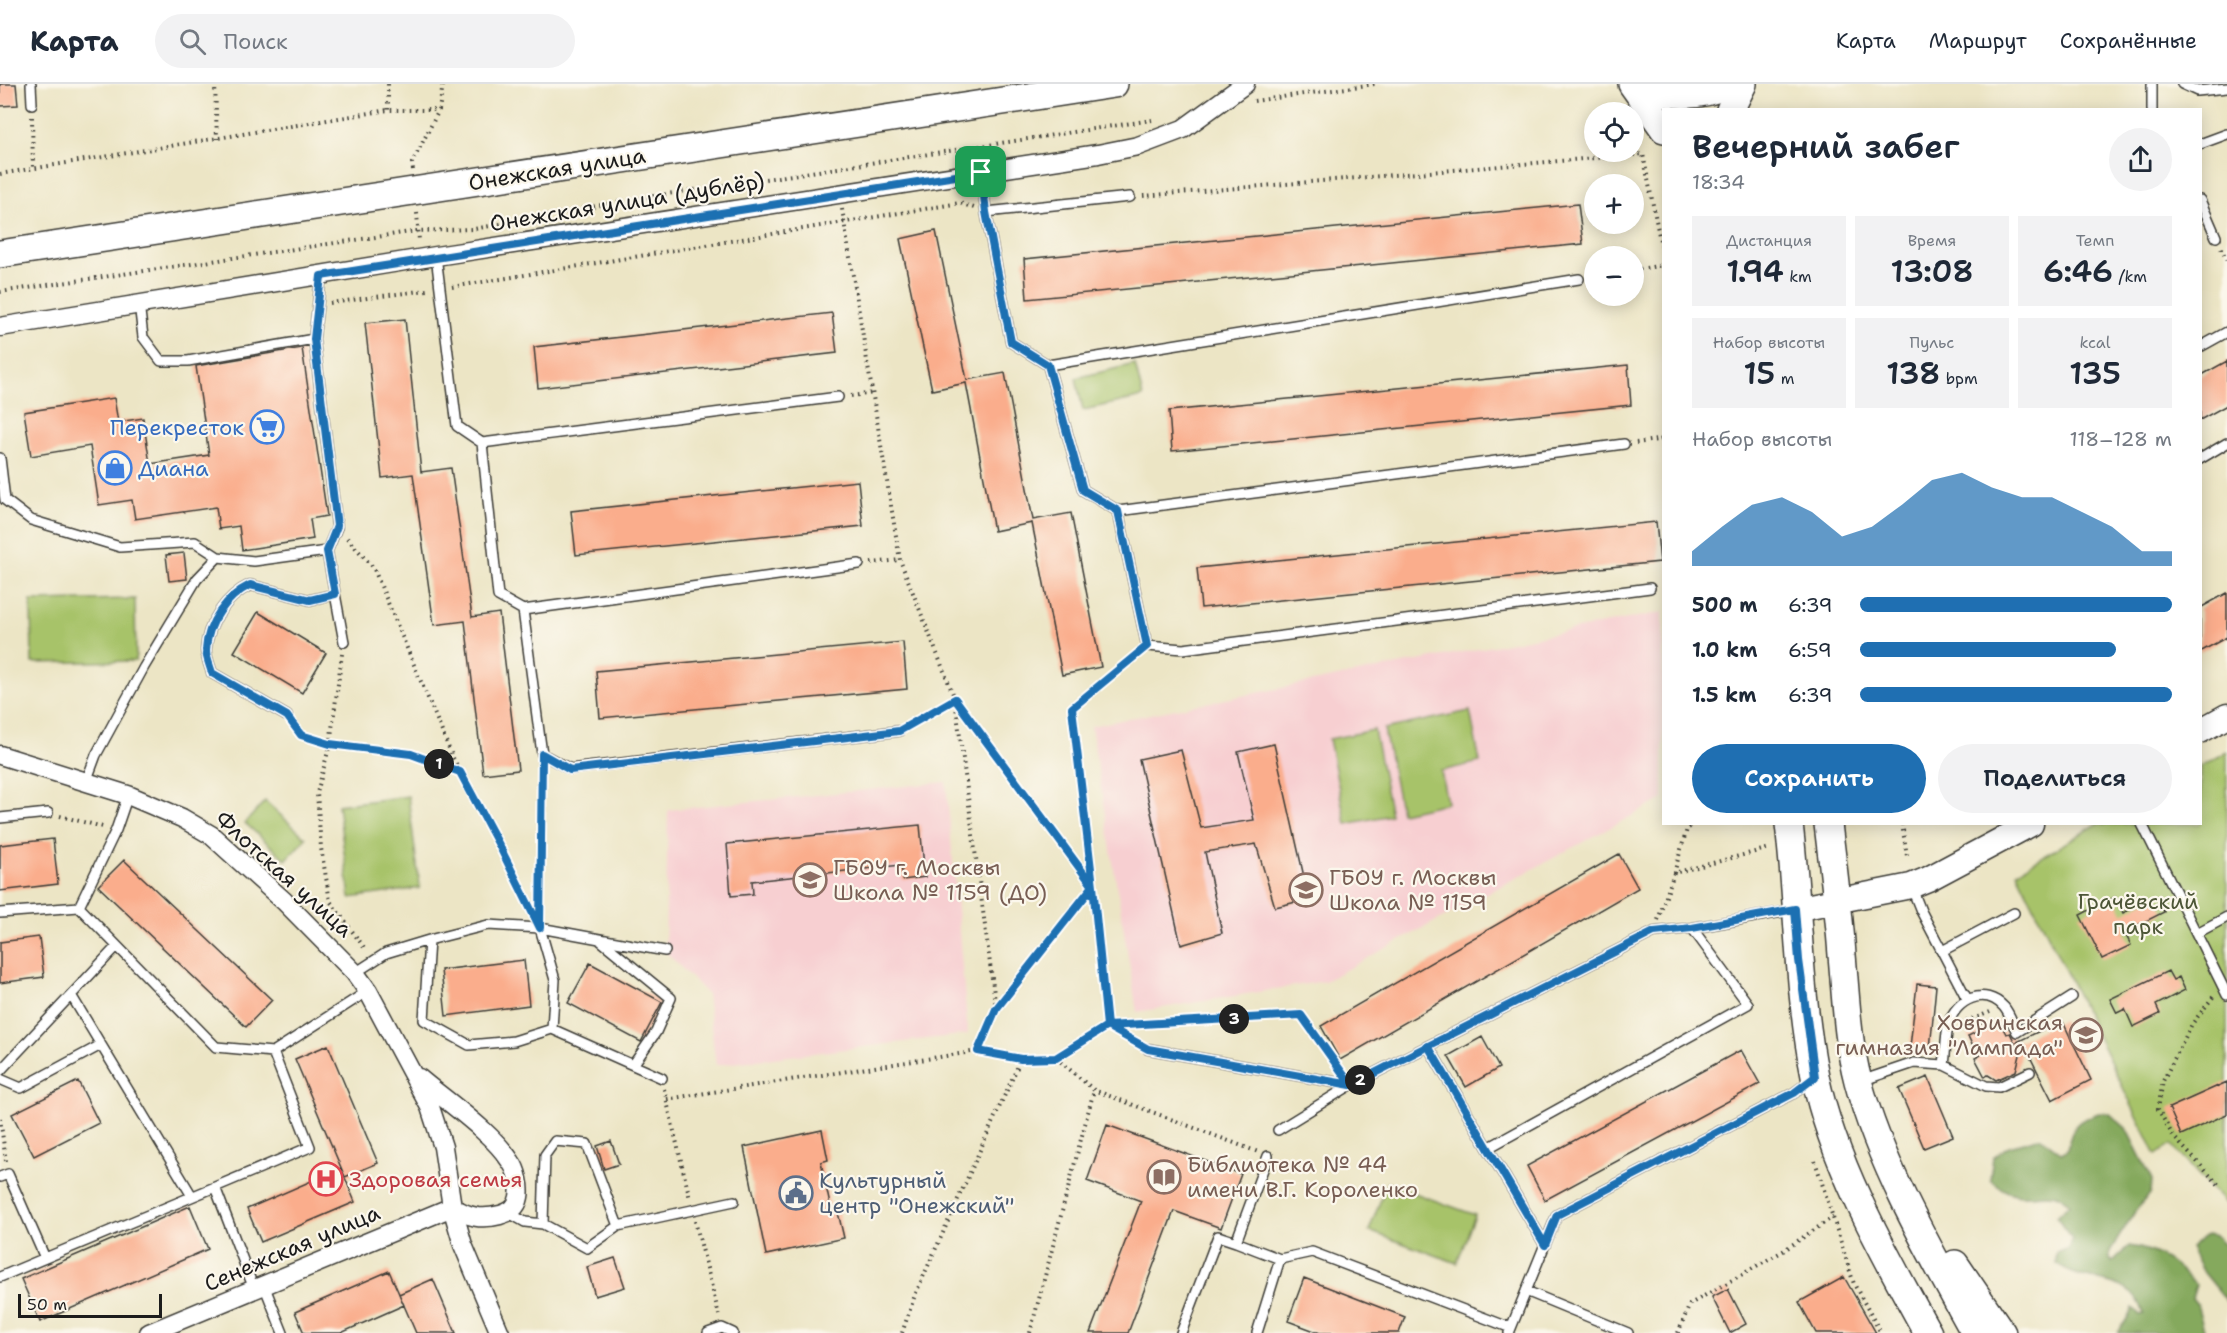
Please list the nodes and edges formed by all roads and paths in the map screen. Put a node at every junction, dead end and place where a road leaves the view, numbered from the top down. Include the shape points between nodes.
1 (31, 84) edge
2 (215, 84) edge
3 (388, 84) edge
4 (443, 84) edge
5 (1245, 84) edge
6 (1375, 84) edge
7 (1632, 84) edge
8 (1640, 84) edge
9 (1730, 84) edge
10 (1743, 84) edge
11 (2152, 84) edge
12 (2181, 84) edge
13 (1096, 85) edge
14 (2227, 88) edge
15 (1245, 103) dead end
16 (32, 104) joint
17 (1731, 108) edge
18 (2152, 108) edge
19 (388, 110) junction
20 (439, 110) junction
21 (1153, 119) dead end
22 (1662, 126) edge
23 (2227, 134) edge
24 (217, 139) junction
25 (2202, 143) edge
26 (33, 169) junction
27 (413, 171) dead end
28 (981, 172) junction
29 (0, 174) edge
30 (840, 194) junction
31 (1131, 197) joint
32 (2202, 205) edge
33 (986, 212) junction
34 (844, 221) junction
35 (2216, 237) dead end
36 (1662, 251) edge
37 (0, 254) edge
38 (436, 256) junction
39 (1662, 266) edge
40 (1644, 269) edge
41 (321, 276) junction
42 (1579, 279) dead end
43 (440, 289) junction
44 (0, 291) edge
45 (139, 303) junction
46 (318, 305) junction
47 (0, 327) edge
48 (2227, 332) edge
49 (314, 339) junction
50 (2202, 346) edge
51 (1048, 365) junction
52 (874, 393) junction
53 (838, 397) joint
54 (1662, 440) edge
55 (482, 442) junction
56 (2227, 443) edge
57 (1624, 444) joint
58 (0, 458) edge
59 (2202, 458) edge
60 (1118, 511) junction
61 (337, 526) junction
62 (327, 551) junction
63 (218, 557) junction
64 (900, 560) junction
65 (859, 564) joint
66 (1650, 588) dead end
67 (335, 594) junction
68 (523, 610) junction
69 (344, 642) joint
70 (1147, 646) junction
71 (955, 699) junction
72 (287, 716) joint
73 (2227, 716) edge
74 (2202, 729) edge
75 (899, 731) joint
76 (330, 744) junction
77 (542, 754) junction
78 (0, 755) edge
79 (460, 772) junction
80 (86, 782) junction
81 (128, 795) junction
82 (48, 813) joint
83 (0, 818) edge
84 (1693, 825) edge
85 (1789, 825) edge
86 (1828, 825) edge
87 (1902, 825) edge
88 (2029, 825) edge
89 (2143, 825) edge
90 (116, 830) junction
91 (1774, 847) dead end
92 (1907, 856) dead end
93 (1674, 873) junction
94 (1093, 886) junction
95 (1911, 886) junction
96 (1836, 900) junction
97 (79, 907) junction
98 (1795, 909) junction
99 (0, 913) edge
100 (2014, 913) dead end
101 (2227, 917) edge
102 (540, 928) junction
103 (1692, 928) junction
104 (1654, 932) junction
105 (2197, 933) junction
106 (598, 939) junction
107 (429, 940) junction
108 (117, 946) junction
109 (664, 951) dead end
110 (1942, 951) junction
111 (374, 961) junction
112 (355, 973) junction
113 (2222, 985) junction
114 (368, 991) junction
115 (70, 995) junction
116 (2227, 995) edge
117 (2072, 997) dead end
118 (1967, 999) junction
119 (996, 1009) junction
120 (1985, 1014) dead end
121 (1978, 1018) junction
122 (1964, 1025) dead end
123 (1107, 1026) junction
124 (1983, 1028) dead end
125 (552, 1029) junction
126 (99, 1046) junction
127 (1428, 1046) junction
128 (1148, 1049) joint
129 (978, 1051) junction
130 (273, 1052) junction
131 (1056, 1058) junction
132 (1021, 1059) junction
133 (633, 1065) junction
134 (1944, 1065) junction
135 (0, 1071) edge
136 (412, 1072) junction
137 (2030, 1072) dead end
138 (1815, 1077) junction
139 (662, 1078) dead end
140 (0, 1079) edge
141 (1858, 1082) junction
142 (1351, 1085) junction
143 (1095, 1090) junction
144 (667, 1099) dead end
145 (0, 1118) edge
146 (1278, 1130) dead end
147 (1488, 1148) junction
148 (1882, 1149) junction
149 (1268, 1156) joint
150 (4, 1176) edge
151 (2219, 1185) dead end
152 (215, 1187) junction
153 (192, 1196) junction
154 (734, 1201) dead end
155 (452, 1207) junction
156 (508, 1213) junction
157 (1833, 1217) dead end
158 (543, 1224) junction
159 (618, 1226) junction
160 (1236, 1242) junction
161 (1545, 1245) junction
162 (1882, 1250) junction
163 (45, 1258) junction
164 (1280, 1258) junction
165 (0, 1277) edge
166 (1854, 1284) dead end
167 (259, 1287) junction
168 (1526, 1291) junction
169 (1510, 1331) edge
170 (149, 1333) edge
171 (283, 1333) edge
172 (500, 1333) edge
173 (708, 1333) edge
174 (733, 1333) edge
175 (902, 1333) edge
176 (1030, 1333) edge
177 (1182, 1333) edge
178 (1257, 1333) edge
179 (1628, 1333) edge
180 (1678, 1333) edge
181 (1881, 1333) edge
182 (1911, 1333) edge
183 (1928, 1333) edge
184 (1975, 1333) edge
185 (2002, 1333) edge

1 - 16 lane
2 - 24 path
3 - 19 path
4 - 20 path
5 - 28 street, Онежская улица (дублёр) via 1183,129 1138,147
6 - 15 path
7 - 22 main road
8 - 9 main road via 1668,94 1696,95
10 - 17 main road
11 - 18 lane
12 - 14 lane via 2197,91
13 - 37 main road, Онежская улица
16 - 26 path
19 - 20 path
19 - 24 path
20 - 27 path via 412,163
21 - 44 path via 628,200 474,229 417,231
23 - 25 lane
24 - 26 path
26 - 29 path
28 - 30 street, Онежская улица (дублёр)
28 - 33 lane
30 - 34 path
30 - 38 street, Онежская улица (дублёр)
31 - 33 lane
31 - 36 path via 1643,154
32 - 35 lane
33 - 34 path via 960,203
33 - 51 lane via 1011,342
34 - 43 path
34 - 52 path
38 - 41 street, Онежская улица (дублёр)
38 - 43 lane
39 - 40 path
41 - 45 street, Онежская улица (дублёр)
41 - 46 lane
42 - 51 lane
43 - 46 path
43 - 55 lane via 457,426
45 - 47 street, Онежская улица (дублёр)
45 - 49 lane via 143,337 161,361 188,361
46 - 49 lane
48 - 50 lane
49 - 61 lane
51 - 60 lane via 1083,490
52 - 53 path
52 - 64 path
53 - 55 lane
54 - 57 path
55 - 68 lane via 498,596
56 - 59 lane
57 - 60 lane
58 - 63 lane via 5,500 31,520 120,547 195,542
60 - 70 lane
61 - 62 lane
61 - 79 path via 373,567
62 - 63 lane via 254,561
62 - 67 lane
63 - 80 lane via 197,579 144,667 96,755
64 - 65 path
64 - 71 path
65 - 68 lane
66 - 70 lane via 1184,649
67 - 69 lane
67 - 72 lane via 310,600 250,585 235,592 210,630 206,651 212,673
68 - 77 lane
69 - 76 path
70 - 94 path via 1072,708
71 - 75 path
71 - 94 path
71 - 119 path
72 - 76 path via 301,735
73 - 74 street
75 - 77 lane via 570,770
76 - 79 path via 411,754
76 - 111 path via 317,793 330,901
77 - 102 path
78 - 80 street, Флотская улица
79 - 102 path
80 - 81 street, Флотская улица
81 - 90 lane
81 - 112 street, Флотская улица via 211,835
82 - 83 lane
82 - 90 path
84 - 93 path via 1688,829
85 - 98 main road
86 - 96 main road
87 - 92 path
88 - 95 street
89 - 105 lane
90 - 97 lane
91 - 93 path
93 - 104 path
94 - 119 path
94 - 123 path
95 - 96 street
95 - 110 lane
96 - 98 street
96 - 141 main road via 1850,1046
97 - 99 lane
97 - 108 lane
98 - 103 lane
98 - 138 main road
100 - 110 lane
101 - 105 lane
102 - 106 lane
102 - 107 lane via 488,925
102 - 125 lane via 555,980
103 - 104 lane
103 - 147 lane via 1748,1004
104 - 127 lane
105 - 113 lane
106 - 109 lane
106 - 133 lane via 671,998 656,1032
107 - 111 lane via 386,952
107 - 125 lane via 424,1020 469,1045 514,1041
108 - 115 lane
108 - 130 lane via 216,1047
110 - 118 lane
111 - 112 lane
112 - 114 street, Флотская улица
113 - 116 lane
113 - 151 path via 2192,1024 2163,1081 2158,1109 2173,1136
114 - 130 lane
114 - 136 street, Флотская улица
115 - 126 lane
115 - 135 lane
117 - 118 lane via 2017,1032 2005,1008 1993,999
118 - 134 lane via 1949,1023
119 - 129 path
120 - 121 path
121 - 122 path
121 - 124 path
123 - 128 path
123 - 131 path
123 - 142 path via 1301,1015
125 - 133 lane
126 - 140 lane via 21,1088
126 - 153 lane
127 - 142 lane
127 - 147 lane
128 - 142 lane
129 - 132 path
129 - 144 path
130 - 152 lane via 310,1147
131 - 132 path
131 - 143 path
132 - 175 path via 915,1295
133 - 139 lane
134 - 137 lane via 1986,1086 1999,1087
134 - 141 lane via 1914,1063
136 - 155 street, Флотская улица via 440,1136
136 - 156 street, Флотская улица via 485,1134 512,1163 520,1190 515,1207
138 - 161 lane via 1794,1093 1557,1215
138 - 162 main road via 1830,1131
141 - 148 main road
142 - 146 lane
143 - 149 path
143 - 176 path
145 - 150 path
147 - 161 lane
148 - 184 main road
148 - 185 main road
149 - 160 lane
150 - 163 lane
152 - 153 lane
152 - 167 lane
153 - 163 lane
154 - 159 lane
155 - 156 street via 476,1218
155 - 167 street, Сенежская улица
155 - 172 street, Флотская улица via 463,1245
156 - 158 lane via 525,1222
157 - 180 path via 1783,1251 1690,1304
158 - 159 lane via 587,1248
158 - 159 lane via 545,1155 555,1141 587,1144
160 - 164 lane
160 - 177 lane via 1218,1236
161 - 168 lane
162 - 182 main road
162 - 183 main road
163 - 165 lane
164 - 169 lane via 1312,1252
164 - 178 lane
166 - 181 path
167 - 170 street, Сенежская улица
167 - 171 lane
168 - 169 lane
168 - 179 lane
173 - 174 lane via 722,1328

